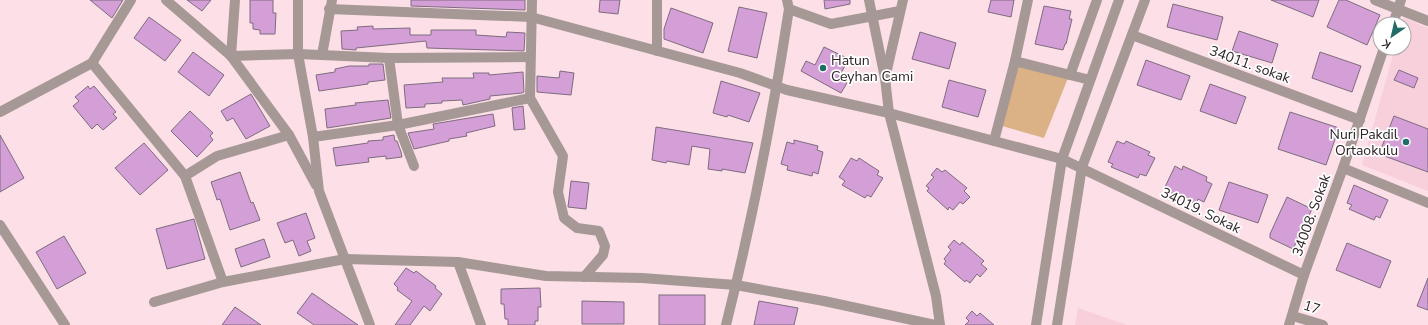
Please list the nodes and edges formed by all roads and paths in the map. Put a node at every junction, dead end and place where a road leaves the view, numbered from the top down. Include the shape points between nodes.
1 (132, 0) edge
2 (166, 0) edge
3 (235, 0) edge
4 (298, 0) edge
5 (532, 0) edge
6 (657, 0) edge
7 (869, 0) edge
8 (903, 0) edge
9 (1028, 0) edge
10 (1097, 0) edge
11 (1119, 0) edge
12 (1145, 0) edge
13 (1375, 0) edge
14 (331, 4) edge
15 (788, 4) edge
16 (1399, 5) edge
17 (900, 11) junction
18 (873, 16) junction
19 (1395, 16) edge
20 (531, 17) junction
21 (1428, 21) edge
22 (1132, 35) junction
23 (657, 51) junction
24 (298, 54) junction
25 (322, 55) junction
26 (231, 56) junction
27 (1381, 56) edge
28 (530, 57) junction
29 (389, 58) junction
30 (1015, 61) junction
31 (92, 63) junction
32 (1070, 75) junction
33 (885, 78) junction
34 (1090, 80) junction
35 (777, 86) junction
36 (530, 98) junction
37 (0, 112) edge
38 (889, 113) junction
39 (1360, 120) junction
40 (398, 125) junction
41 (289, 136) junction
42 (313, 137) junction
43 (994, 141) junction
44 (1062, 158) junction
45 (414, 166) dead end
46 (1084, 168) junction
47 (1343, 168) junction
48 (185, 176) junction
49 (319, 191) junction
50 (1428, 203) edge
51 (0, 225) edge
52 (345, 259) junction
53 (458, 262) junction
54 (1304, 275) junction
55 (584, 277) junction
56 (223, 282) junction
57 (736, 285) junction
58 (154, 302) dead end
59 (1291, 320) edge
60 (65, 325) edge
61 (370, 325) edge
62 (481, 325) edge
63 (726, 325) edge
64 (935, 325) edge
65 (940, 325) edge
66 (1036, 325) edge
67 (1057, 325) edge
68 (1323, 325) edge

1 - 31 street
2 - 26 street
3 - 26 street
4 - 24 street
5 - 20 street
6 - 23 street
7 - 18 street
8 - 17 street
9 - 30 street
10 - 32 street
11 - 34 street
12 - 22 street
13 - 16 street
14 - 20 street, 34019. Sokak
14 - 25 street
15 - 18 street via 831,24
15 - 35 street
16 - 19 street
16 - 21 street
17 - 18 street
17 - 33 street
18 - 33 street
20 - 23 street, 34019. Sokak
20 - 28 street
22 - 39 street, 34011. sokak
22 - 46 street
23 - 35 street, 34019. Sokak via 740,73
24 - 25 street
24 - 26 street
24 - 42 street
25 - 29 street
26 - 41 street
27 - 39 street, 34008. Sokak
28 - 29 street
28 - 36 street
29 - 40 street
30 - 32 street
30 - 43 street
31 - 37 street
31 - 48 street
32 - 34 street
33 - 38 street
34 - 44 street
35 - 38 street, 34019. Sokak
35 - 57 street
36 - 40 street
36 - 55 street via 563,156 558,192 564,218 577,228 599,231 605,246 603,255
38 - 43 street, 34019. Sokak
38 - 65 street via 936,296
39 - 47 street, 34008. Sokak
40 - 42 street
40 - 45 street
41 - 48 street via 217,156
41 - 49 street
42 - 49 street
43 - 44 street, 34019. Sokak
44 - 46 street, 34019. Sokak
44 - 66 street
46 - 54 street, 34019. Sokak
46 - 67 street
47 - 50 street
47 - 54 street, 34008. Sokak
48 - 56 street
49 - 52 street
51 - 60 street
52 - 53 street
52 - 56 street
52 - 61 street
53 - 55 street via 546,276
53 - 62 street
54 - 59 street, 34008. Sokak
55 - 57 street via 642,278
56 - 58 street
57 - 63 street
57 - 64 street
59 - 68 street, 17

